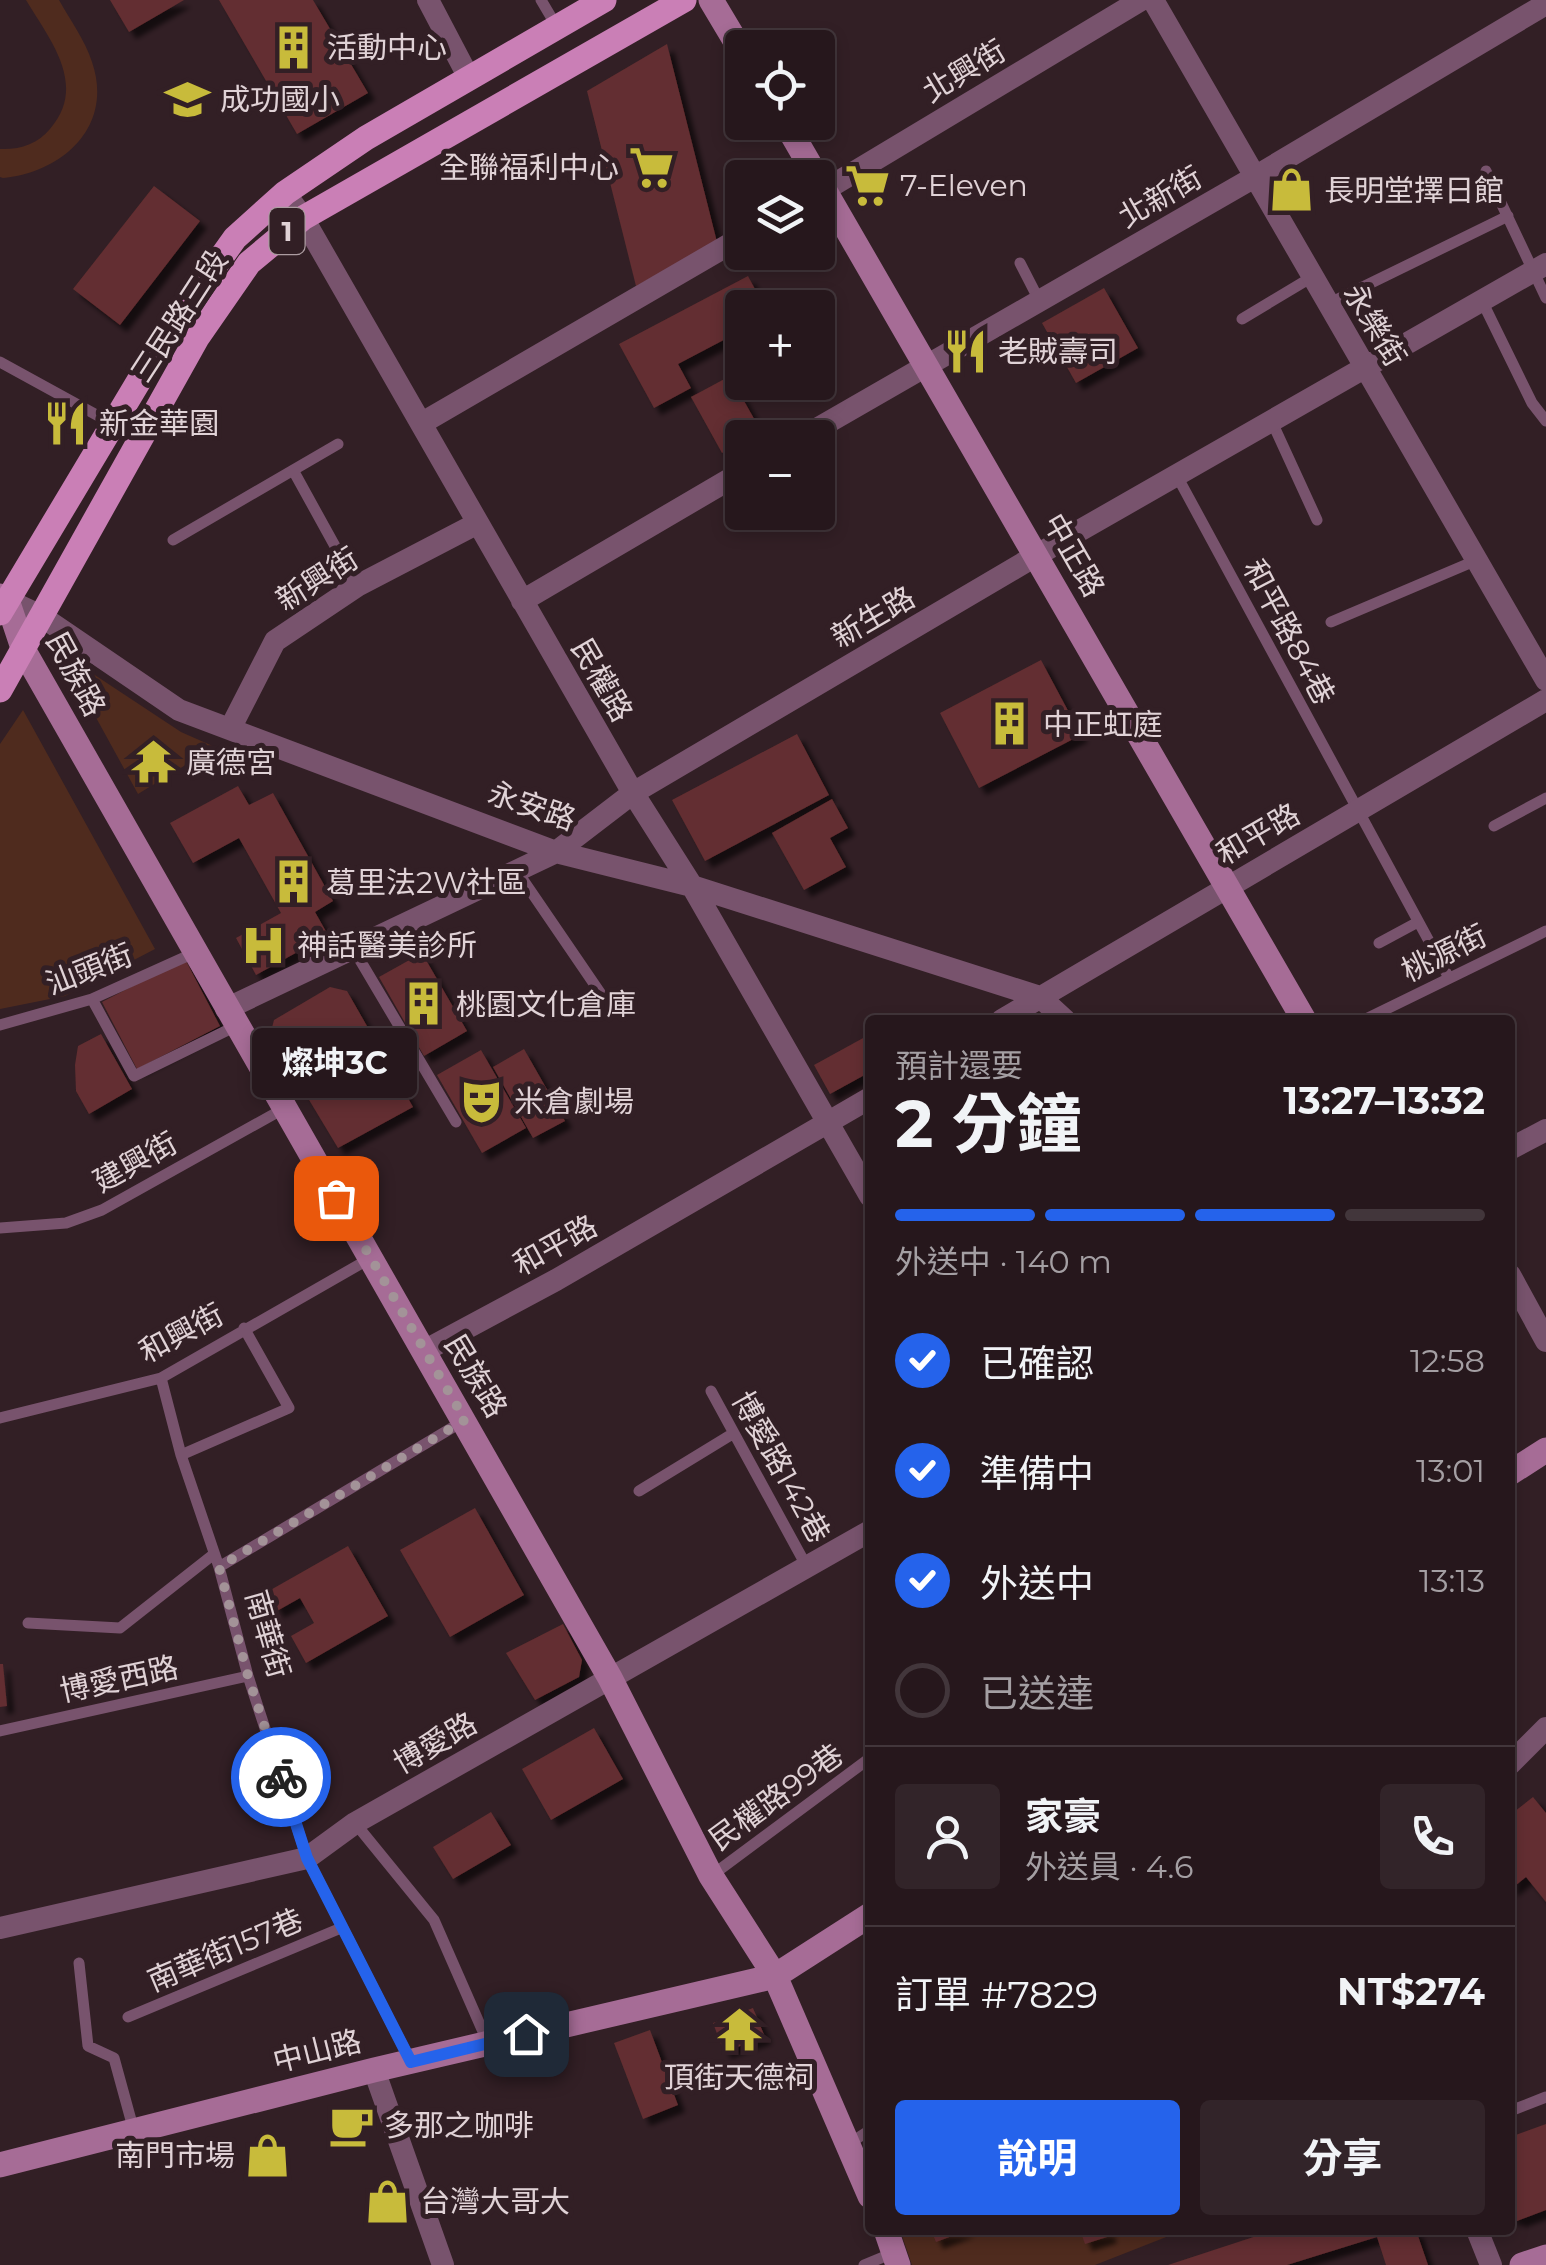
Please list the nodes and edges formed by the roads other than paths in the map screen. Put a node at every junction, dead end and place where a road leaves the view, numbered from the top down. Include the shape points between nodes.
1 (428, 0) edge
2 (541, 0) edge
3 (604, 0) edge
4 (684, 0) edge
5 (711, 0) edge
6 (1141, 0) edge
7 (1153, 0) edge
8 (1546, 4) edge
9 (557, 27) junction
10 (729, 30) edge
11 (470, 78) junction
12 (1486, 170) dead end
13 (1253, 178) junction
14 (835, 184) edge
15 (285, 193) junction
16 (835, 215) edge
17 (1508, 216) junction
18 (303, 218) junction
19 (725, 247) edge
20 (1020, 263) dead end
21 (1540, 267) edge
22 (1312, 276) junction
23 (1546, 298) edge
24 (1040, 300) junction
25 (1482, 301) junction
26 (1328, 304) junction
27 (1242, 319) dead end
28 (0, 362) edge
29 (926, 365) junction
30 (1367, 368) junction
31 (832, 420) edge
32 (1546, 421) edge
33 (1272, 422) junction
34 (422, 423) junction
35 (113, 424) junction
36 (338, 444) dead end
37 (292, 470) junction
38 (1177, 476) junction
39 (725, 482) edge
40 (1317, 520) dead end
41 (478, 522) junction
42 (173, 540) dead end
43 (1037, 555) junction
44 (1477, 560) junction
45 (357, 586) junction
46 (522, 601) junction
47 (2, 603) edge
48 (42, 616) junction
49 (1331, 622) dead end
50 (24, 651) junction
51 (1546, 680) edge
52 (0, 690) edge
53 (1546, 700) edge
54 (230, 729) junction
55 (632, 794) junction
56 (1546, 798) edge
57 (1357, 811) junction
58 (1494, 826) dead end
59 (556, 852) junction
60 (517, 871) junction
61 (692, 886) junction
62 (1225, 888) junction
63 (1418, 922) junction
64 (1546, 930) edge
65 (1378, 943) dead end
66 (354, 950) junction
67 (194, 953) junction
68 (1448, 978) junction
69 (602, 994) dead end
70 (1040, 997) junction
71 (92, 998) junction
72 (1010, 1015) edge
73 (1059, 1015) edge
74 (1301, 1015) edge
75 (1374, 1015) edge
76 (231, 1018) junction
77 (0, 1026) edge
78 (865, 1101) edge
79 (283, 1109) junction
80 (456, 1122) dead end
81 (829, 1122) junction
82 (1545, 1132) edge
83 (1515, 1147) edge
84 (865, 1187) edge
85 (0, 1228) edge
86 (372, 1257) junction
87 (1515, 1284) edge
88 (244, 1328) junction
89 (1546, 1341) edge
90 (424, 1351) junction
91 (162, 1378) junction
92 (711, 1391) dead end
93 (0, 1418) edge
94 (465, 1420) junction
95 (734, 1433) junction
96 (1545, 1453) edge
97 (182, 1455) junction
98 (1515, 1470) edge
99 (639, 1491) dead end
100 (865, 1534) edge
101 (214, 1554) junction
102 (219, 1567) junction
103 (807, 1567) junction
104 (28, 1623) dead end
105 (248, 1676) junction
106 (610, 1678) junction
107 (1546, 1728) edge
108 (0, 1731) edge
109 (1515, 1754) edge
110 (865, 1762) edge
111 (356, 1823) junction
112 (307, 1858) junction
113 (710, 1876) junction
114 (865, 1919) edge
115 (3, 1922) edge
116 (341, 1928) junction
117 (79, 1963) dead end
118 (775, 1976) junction
119 (128, 2017) dead end
120 (488, 2043) junction
121 (411, 2062) junction
122 (374, 2070) junction
123 (1546, 2097) edge
124 (1515, 2108) edge
125 (134, 2131) junction
126 (865, 2133) edge
127 (847, 2145) junction
128 (0, 2165) edge
129 (865, 2185) edge
130 (1479, 2235) edge
131 (892, 2249) edge
132 (1546, 2257) edge
133 (443, 2265) edge
134 (864, 2265) edge
135 (1491, 2265) edge
136 (1522, 2265) edge

1 - 11 street
2 - 9 lane
3 - 9 main road, 三民路三段 / 1
4 - 18 main road, 三民路三段 / 1
5 - 10 street
6 - 14 street, 北興街
7 - 13 street, 永樂街
8 - 13 street, 北新街
9 - 11 main road, 三民路三段 / 1
11 - 15 main road, 三民路三段 / 1
12 - 17 lane
13 - 22 street, 永樂街
13 - 24 street, 北新街
15 - 18 street, 民權路
15 - 35 main road, 三民路三段 / 1 via 235,238 200,283
16 - 29 street, 中正路
17 - 21 lane
17 - 26 lane
18 - 34 street, 民權路
18 - 48 main road, 三民路三段 / 1 via 249,263 197,338
19 - 34 street
20 - 24 lane
21 - 23 lane
21 - 25 street, 新生路
22 - 26 street, 永樂街
22 - 27 lane
24 - 29 street, 北新街
25 - 30 street, 新生路
25 - 32 lane
26 - 30 street, 永樂街
28 - 35 lane
29 - 31 street, 北新街
29 - 43 street, 中正路
30 - 33 street, 新生路
30 - 44 street, 永樂街
33 - 38 street, 新生路
33 - 40 lane
34 - 41 street, 民權路
35 - 47 main road, 三民路三段 / 1
36 - 37 lane
37 - 42 lane
37 - 45 lane
38 - 43 street, 新生路
38 - 57 lane, 和平路84巷
39 - 46 street
41 - 45 street, 新興街
41 - 46 street, 民權路
43 - 55 street, 新生路
43 - 62 street, 中正路
44 - 49 lane
44 - 51 street, 永樂街
45 - 54 street, 新興街 via 276,641
46 - 55 street, 民權路
47 - 48 street, 永安路
47 - 50 street, 民族路
48 - 50 main road, 三民路三段 / 1
48 - 54 street, 永安路 via 180,710
50 - 52 main road, 三民路三段 / 1
50 - 67 street, 民族路
53 - 57 street, 和平路
54 - 59 street, 永安路
55 - 59 street, 新生路
55 - 61 street, 民權路
56 - 58 lane
57 - 62 street, 和平路
57 - 63 lane, 和平路84巷
59 - 60 street, 新生路
59 - 61 street, 永安路
60 - 66 street, 新生路
60 - 69 lane
61 - 70 street, 永安路
61 - 81 street, 民權路
62 - 70 street, 和平路
62 - 74 street, 中正路
63 - 65 lane
63 - 68 lane, 和平路84巷
64 - 68 lane, 桃源街
66 - 76 street, 新生路
66 - 80 lane
67 - 71 lane, 汕頭街
67 - 76 street, 民族路
68 - 75 lane, 桃源街
70 - 72 street, 和平路
70 - 73 street, 永安路
71 - 76 lane via 134,1076
71 - 77 lane, 汕頭街
76 - 79 street, 民族路
78 - 81 street, 和平路
79 - 85 lane, 建興街 via 102,1210 66,1223
79 - 86 street, 民族路
81 - 84 street, 民權路
81 - 90 street, 和平路
82 - 83 street
86 - 88 lane, 和興街
86 - 90 street, 民族路
87 - 89 street
88 - 91 lane, 和興街
88 - 97 lane via 289,1408
90 - 94 street, 民族路
91 - 93 lane, 和興街
91 - 97 lane, 南華街
92 - 95 lane, 博愛路142巷
94 - 102 lane
94 - 106 street, 民族路
95 - 99 lane
95 - 103 lane, 博愛路142巷
96 - 98 street
97 - 101 lane, 南華街
100 - 103 street, 博愛路
101 - 102 lane, 南華街
101 - 104 lane via 120,1628
102 - 105 lane, 南華街
103 - 106 street, 博愛路
105 - 108 lane, 博愛西路
105 - 112 lane, 南華街
106 - 111 street, 博愛路
106 - 113 street, 民族路
107 - 109 street
110 - 113 lane, 民權路99巷
111 - 112 street, 博愛路
111 - 120 lane via 434,1920
112 - 115 street, 博愛路
112 - 116 lane, 南華街
113 - 118 street, 民族路
114 - 118 street, 中山路
116 - 119 lane, 南華街157巷
116 - 121 lane, 南華街
117 - 125 lane via 88,2046 114,2058
118 - 120 street, 中山路
118 - 127 street, 民族路
120 - 121 street, 中山路
121 - 122 street, 中山路
122 - 125 street, 中山路
122 - 133 street
123 - 124 lane
125 - 128 street, 中山路
126 - 127 lane
127 - 129 street, 民族路
130 - 135 street
131 - 134 lane
132 - 136 street

